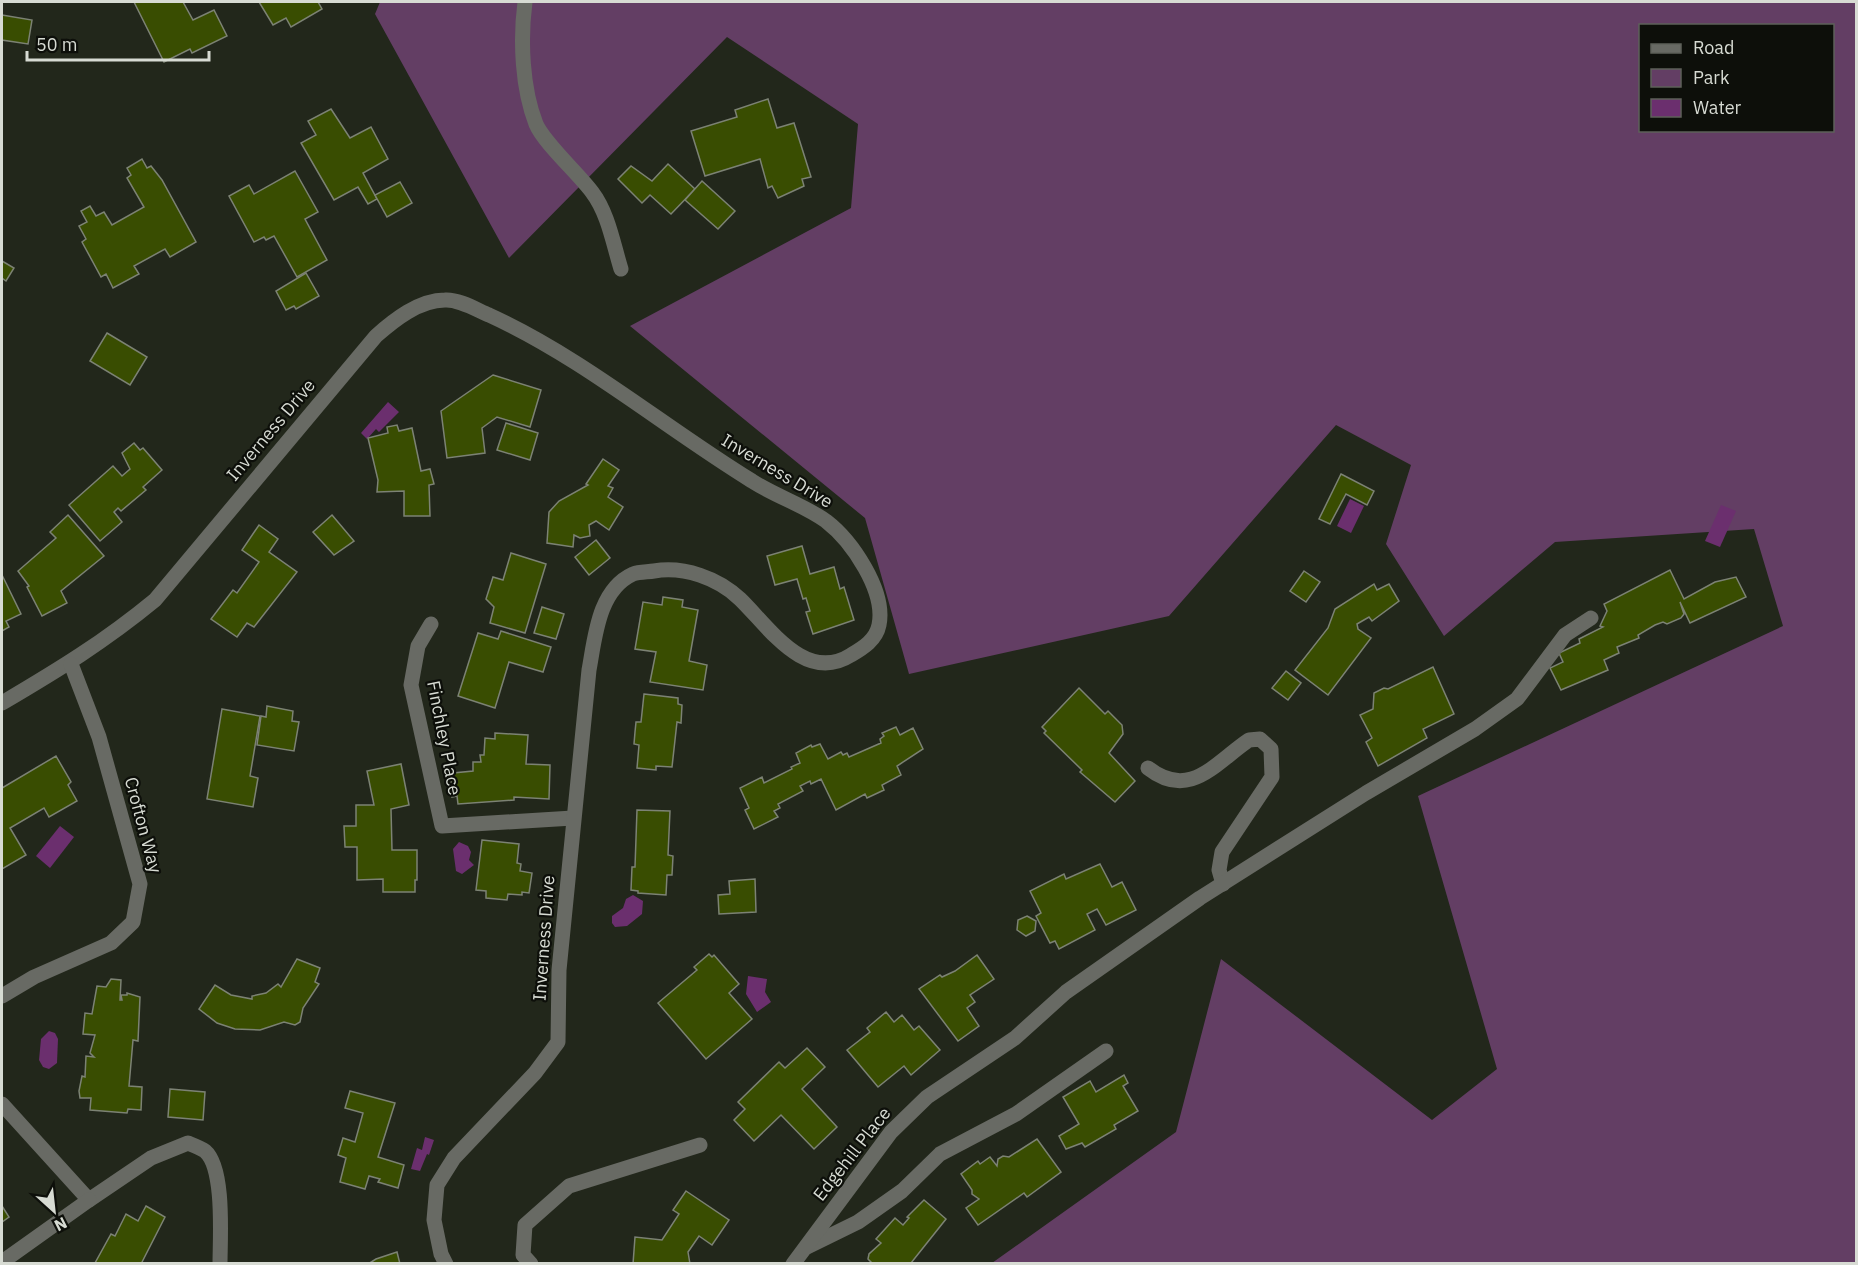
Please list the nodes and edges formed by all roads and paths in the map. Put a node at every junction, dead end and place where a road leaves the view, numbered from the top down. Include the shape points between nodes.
1 (525, 2) edge
2 (621, 269) dead end
3 (1591, 618) dead end
4 (431, 624) dead end
5 (71, 664) junction
6 (2, 703) edge
7 (1148, 768) dead end
8 (573, 818) junction
9 (1223, 884) junction
10 (2, 996) edge
11 (1106, 1051) dead end
12 (2, 1104) edge
13 (700, 1145) dead end
14 (85, 1195) junction
15 (805, 1248) junction
16 (2, 1262) edge
17 (220, 1263) edge
18 (446, 1263) edge
19 (531, 1263) edge
20 (793, 1263) edge

1 - 2 street via 521,29 529,99 537,126 593,193
3 - 9 street, Edgehill Place via 1565,635 1517,699 1475,729
4 - 8 street, Finchley Place via 418,646 411,685 442,826
5 - 6 street, Inverness Drive
5 - 8 street, Inverness Drive via 155,600 376,336 394,320 423,305 446,299 516,328 753,482 826,521 854,552 878,598 879,626 869,644 844,659 818,663 797,655 768,631 739,598 701,575 672,568 633,574 610,592 598,624 589,670
5 - 10 street, Crofton Way via 99,737 140,884 133,922 111,943 34,977
7 - 9 street via 1174,780 1194,780 1249,740 1260,739 1270,749 1272,777 1222,852 1219,870
8 - 18 street, Inverness Drive via 559,970 558,1042 535,1073 454,1158 437,1185 434,1220
9 - 15 street, Edgehill Place via 1066,992 1015,1038 927,1097 891,1132
11 - 15 street via 1016,1114 940,1154 902,1191 858,1222
12 - 14 street
13 - 19 street via 569,1186 525,1225 523,1255
14 - 16 street
14 - 17 street via 151,1158 188,1143 206,1152 216,1172
15 - 20 street, Edgehill Place

